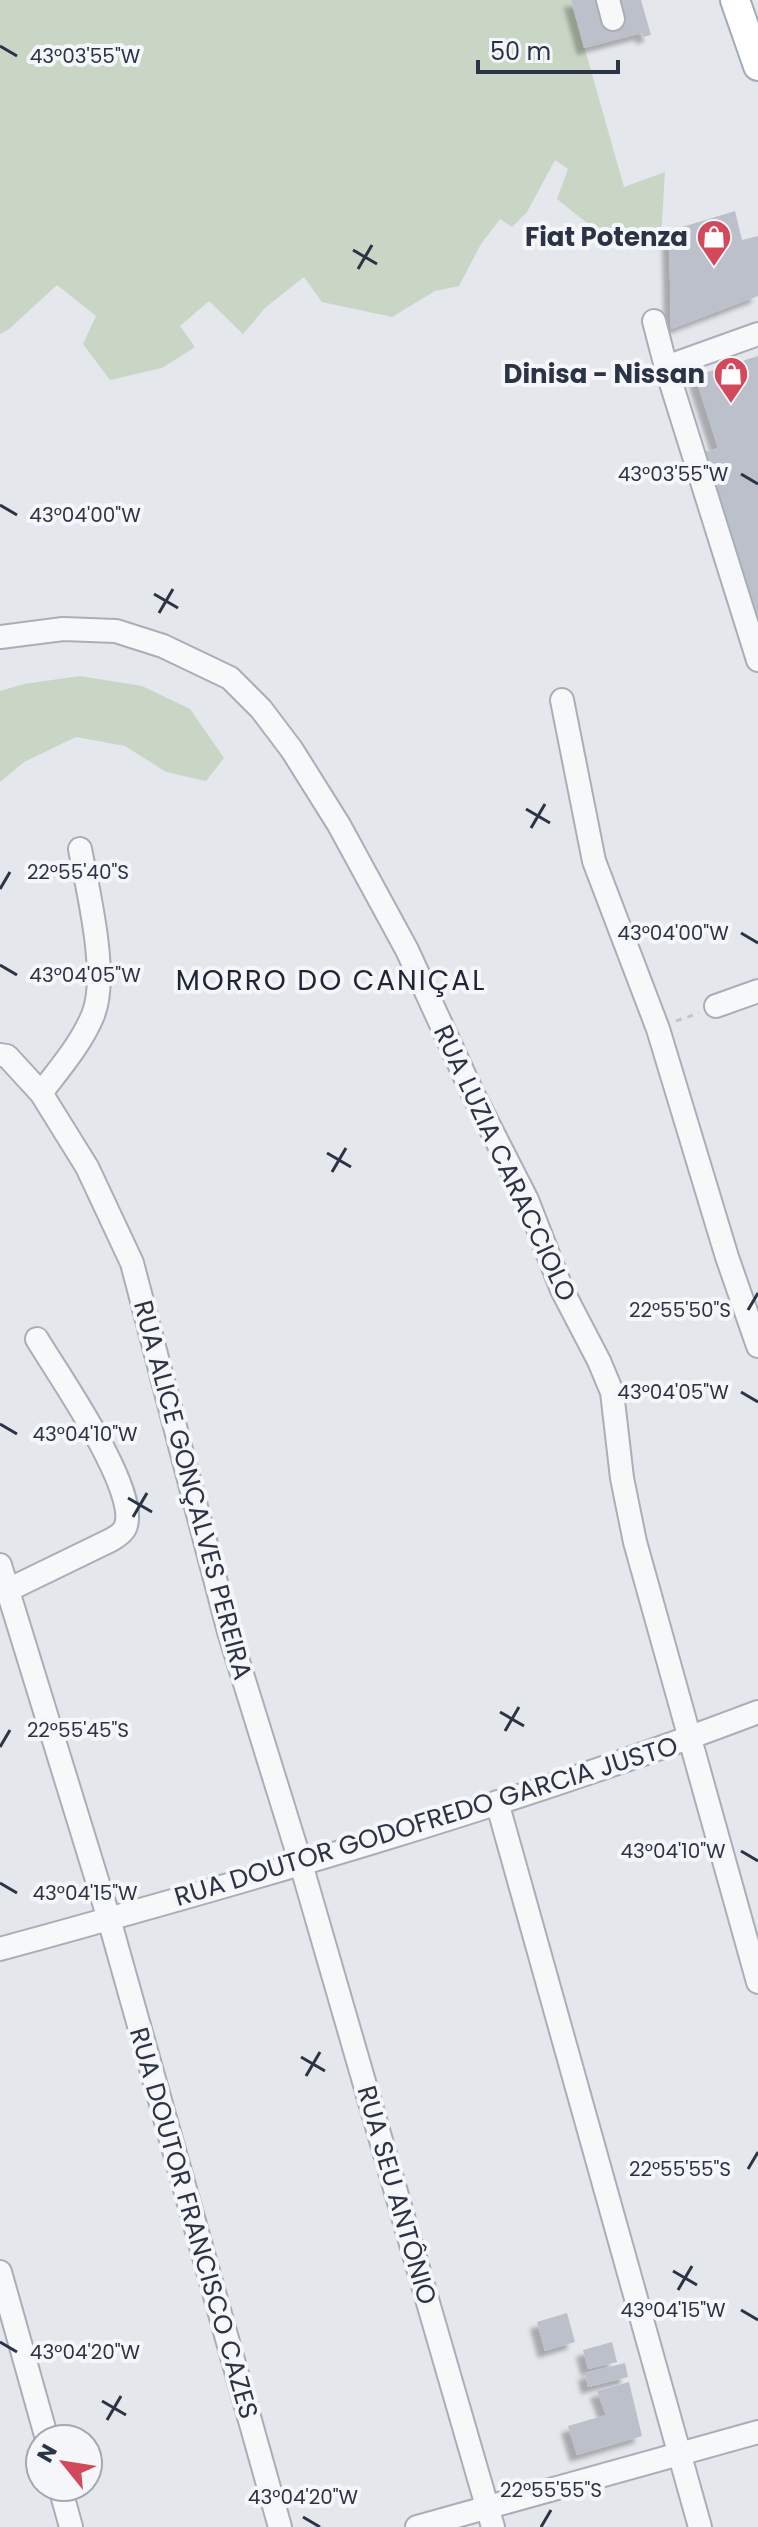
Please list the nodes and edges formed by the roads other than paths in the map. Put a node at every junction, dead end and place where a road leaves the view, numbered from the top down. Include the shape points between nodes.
1 (735, 0) edge
2 (758, 66) edge
3 (654, 321) dead end
4 (758, 334) edge
5 (666, 367) junction
6 (0, 637) edge
7 (758, 660) edge
8 (562, 700) dead end
9 (80, 849) dead end
10 (758, 991) edge
11 (716, 1006) road end
12 (0, 1055) edge
13 (41, 1093) junction
14 (37, 1339) dead end
15 (758, 1346) edge
16 (0, 1565) edge
17 (8, 1590) junction
18 (758, 1712) edge
19 (690, 1738) junction
20 (497, 1802) junction
21 (301, 1864) junction
22 (109, 1919) junction
23 (0, 1949) edge
24 (758, 1982) edge
25 (0, 2272) edge
26 (42, 2423) edge
27 (758, 2432) edge
28 (679, 2455) junction
29 (64, 2503) edge
30 (490, 2517) edge
31 (71, 2527) edge
32 (280, 2527) edge
33 (417, 2527) edge
34 (700, 2527) edge

1 - 2 main road
3 - 5 street
4 - 5 street
5 - 7 street
6 - 19 street, RUA LUZIA CARACCIOLO via 63,629 116,631 163,646 230,678 292,750 407,950 612,1392 630,1519
8 - 15 street via 594,861 658,1029
9 - 13 street via 99,987 95,1012 80,1042
10 - 11 street
12 - 13 street, RUA ALICE GONÇALVES PEREIRA via 14,1062
13 - 21 street, RUA ALICE GONÇALVES PEREIRA via 87,1167 132,1263 229,1632
14 - 17 street via 122,1483 128,1517 125,1528 111,1540
16 - 17 street, RUA DOUTOR FRANCISCO CAZES
17 - 22 street, RUA DOUTOR FRANCISCO CAZES
18 - 19 street, RUA DOUTOR GODOFREDO GARCIA JUSTO
19 - 20 street, RUA DOUTOR GODOFREDO GARCIA JUSTO
19 - 24 street, RUA LUZIA CARACCIOLO
20 - 21 street, RUA DOUTOR GODOFREDO GARCIA JUSTO
20 - 28 street
21 - 22 street, RUA DOUTOR GODOFREDO GARCIA JUSTO
21 - 30 street, RUA SEU ANTÔNIO
22 - 23 street, RUA DOUTOR GODOFREDO GARCIA JUSTO
22 - 32 street, RUA DOUTOR FRANCISCO CAZES
25 - 26 street
27 - 28 street
28 - 30 street
28 - 34 street
29 - 31 street
30 - 33 street

